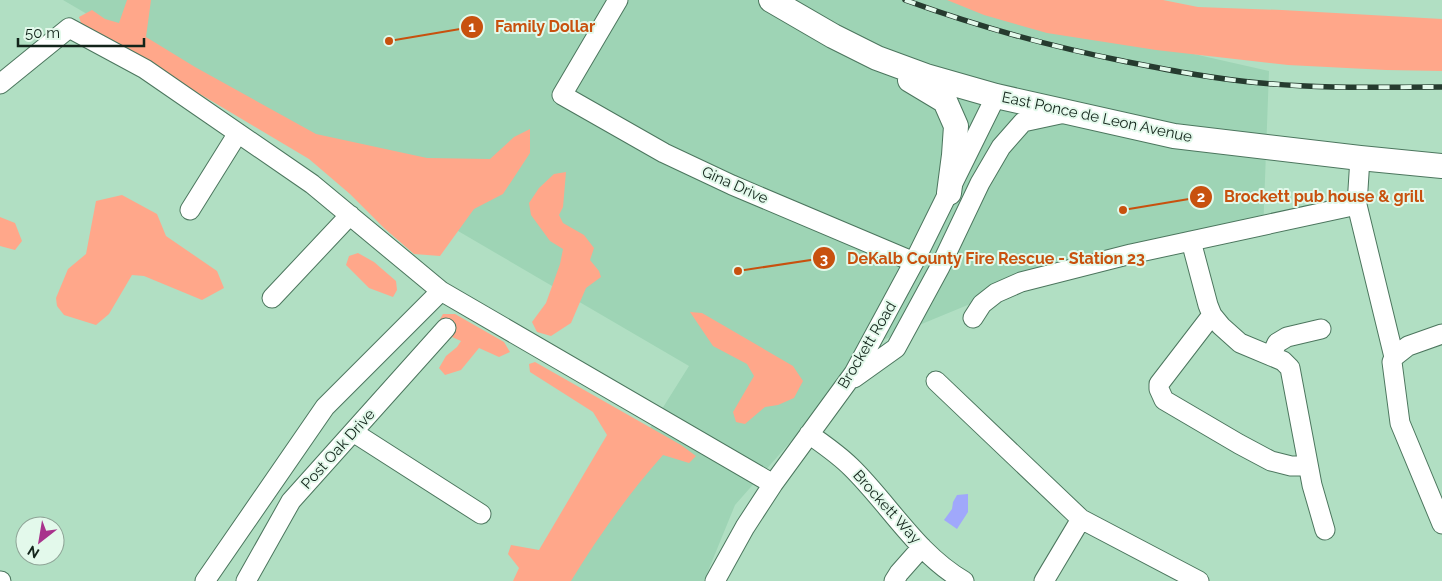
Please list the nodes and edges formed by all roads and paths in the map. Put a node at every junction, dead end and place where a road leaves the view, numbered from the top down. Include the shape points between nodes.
1 (618, 0) edge
2 (771, 0) edge
3 (878, 58) junction
4 (0, 84) edge
5 (996, 96) junction
6 (1069, 112) junction
7 (238, 133) junction
8 (1360, 158) junction
9 (1442, 166) edge
10 (949, 193) junction
11 (1357, 204) junction
12 (190, 210) dead end
13 (350, 216) junction
14 (1191, 241) junction
15 (914, 262) junction
16 (441, 291) junction
17 (272, 298) dead end
18 (1212, 315) junction
19 (973, 318) dead end
20 (446, 328) dead end
21 (1321, 329) dead end
22 (1442, 334) edge
23 (1271, 356) junction
24 (1394, 357) junction
25 (936, 381) dead end
26 (845, 385) junction
27 (353, 432) junction
28 (809, 434) junction
29 (1308, 466) junction
30 (773, 484) junction
31 (481, 514) dead end
32 (1081, 519) junction
33 (1442, 524) edge
34 (1325, 530) dead end
35 (922, 547) junction
36 (205, 581) edge
37 (246, 581) edge
38 (715, 581) edge
39 (894, 581) edge
40 (964, 581) edge
41 (1044, 581) edge
42 (1199, 581) edge

1 - 15 street, Gina Drive via 562,95 664,152 732,185
2 - 3 main road, East Ponce de Leon Avenue
3 - 5 main road, East Ponce de Leon Avenue
3 - 10 main road via 945,101 956,126
4 - 7 street via 69,28 145,69
5 - 6 main road, East Ponce de Leon Avenue
5 - 10 street, Brockett Road
6 - 8 main road, East Ponce de Leon Avenue via 1174,136
6 - 26 street via 1023,122 1001,147 896,348
7 - 12 street
7 - 13 street via 312,184
8 - 9 main road, East Ponce de Leon Avenue
8 - 11 street
10 - 15 street, Brockett Road
11 - 14 street
11 - 24 street
13 - 16 street
13 - 17 street
14 - 18 street
14 - 19 street via 1021,282 996,293 982,304
15 - 26 street, Brockett Road
16 - 30 street
16 - 36 street via 324,407
18 - 23 street via 1240,342
18 - 29 street via 1159,384 1164,400 1271,461
20 - 27 street, Post Oak Drive
21 - 23 street via 1287,337 1277,343
22 - 24 street via 1408,346
23 - 29 street via 1290,368
24 - 33 street via 1400,423
25 - 32 street
26 - 28 street, Brockett Road
27 - 31 street
27 - 37 street, Post Oak Drive via 291,501
28 - 30 street, Brockett Road
28 - 35 street, Brockett Way via 852,468
29 - 34 street
30 - 38 street, Brockett Road
32 - 41 street
32 - 42 street
35 - 39 street
35 - 40 street, Brockett Way

